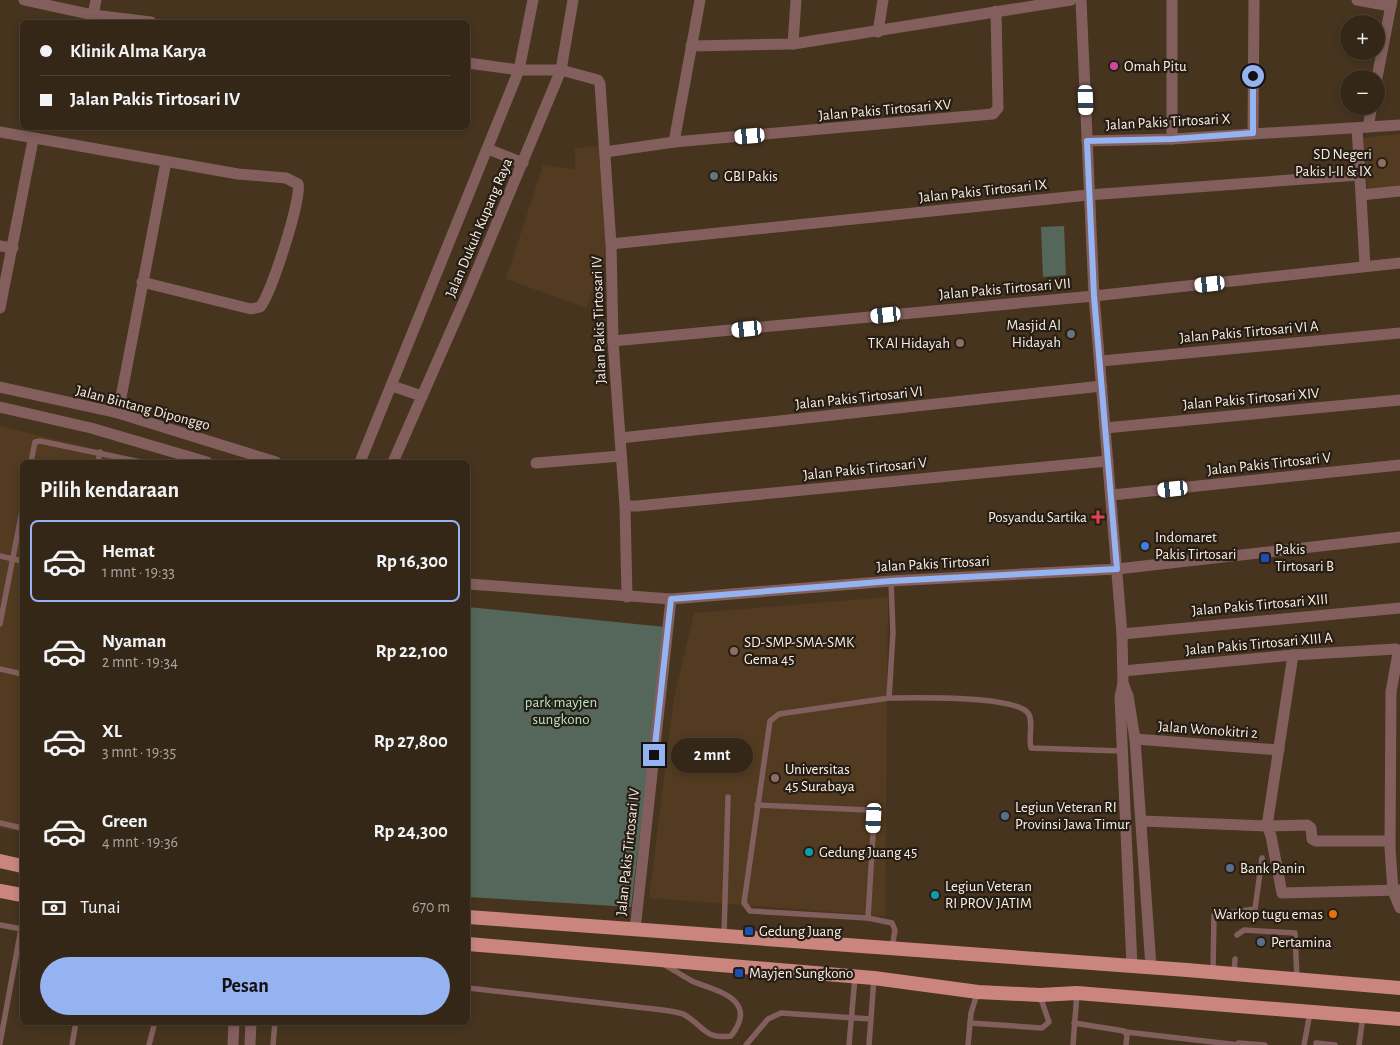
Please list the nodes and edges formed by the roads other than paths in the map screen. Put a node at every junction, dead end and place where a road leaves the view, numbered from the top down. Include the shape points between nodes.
1 (24, 0) edge
2 (96, 0) edge
3 (533, 0) edge
4 (573, 0) edge
5 (700, 0) edge
6 (796, 0) edge
7 (883, 0) edge
8 (1071, 0) edge
9 (1081, 0) edge
10 (1172, 0) edge
11 (1254, 0) edge
12 (1357, 0) edge
13 (1392, 3) edge
14 (996, 11) junction
15 (93, 15) junction
16 (134, 20) edge
17 (878, 32) junction
18 (793, 44) junction
19 (691, 46) junction
20 (470, 63) edge
21 (519, 70) junction
22 (561, 70) junction
23 (1379, 70) edge
24 (1368, 115) edge
25 (1400, 125) edge
26 (1362, 127) junction
27 (0, 132) edge
28 (1253, 133) junction
29 (1172, 139) junction
30 (33, 140) junction
31 (1087, 141) junction
32 (674, 142) junction
33 (488, 148) junction
34 (605, 152) junction
35 (166, 162) junction
36 (524, 163) junction
37 (1359, 175) junction
38 (1400, 191) edge
39 (1088, 195) junction
40 (1361, 195) junction
41 (611, 244) junction
42 (0, 246) edge
43 (13, 248) junction
44 (1400, 263) edge
45 (1365, 266) junction
46 (142, 282) junction
47 (1094, 296) junction
48 (0, 308) edge
49 (1400, 333) edge
50 (613, 340) junction
51 (1101, 361) junction
52 (392, 386) junction
53 (1102, 386) junction
54 (0, 387) edge
55 (422, 396) junction
56 (1400, 400) edge
57 (0, 407) edge
58 (118, 413) junction
59 (1105, 428) junction
60 (620, 438) junction
61 (100, 452) junction
62 (621, 456) junction
63 (31, 460) edge
64 (98, 460) edge
65 (133, 460) edge
66 (200, 460) edge
67 (270, 460) edge
68 (361, 460) edge
69 (394, 460) edge
70 (1108, 461) junction
71 (536, 463) dead end
72 (1400, 465) edge
73 (1112, 496) junction
74 (625, 506) junction
75 (20, 523) edge
76 (1400, 538) edge
77 (0, 556) edge
78 (14, 559) junction
79 (20, 560) edge
80 (1117, 569) junction
81 (891, 581) junction
82 (470, 584) edge
83 (627, 597) junction
84 (671, 599) junction
85 (1400, 608) edge
86 (0, 624) edge
87 (1122, 634) junction
88 (1293, 655) junction
89 (0, 669) edge
90 (1122, 671) junction
91 (20, 674) edge
92 (1123, 684) junction
93 (889, 698) junction
94 (1135, 739) junction
95 (1279, 750) junction
96 (1122, 751) junction
97 (1395, 783) edge
98 (728, 797) dead end
99 (757, 805) junction
100 (1142, 821) junction
101 (0, 823) edge
102 (1267, 826) junction
103 (20, 828) edge
104 (1390, 841) junction
105 (1262, 858) dead end
106 (0, 861) edge
107 (20, 866) edge
108 (1397, 890) edge
109 (0, 891) edge
110 (20, 895) edge
111 (1400, 908) edge
112 (470, 917) edge
113 (868, 918) junction
114 (0, 925) edge
115 (20, 929) edge
116 (628, 929) junction
117 (1237, 935) dead end
118 (723, 937) junction
119 (20, 939) edge
120 (1132, 940) junction
121 (1150, 940) junction
122 (470, 944) edge
123 (892, 948) junction
124 (1235, 959) dead end
125 (660, 962) junction
126 (1132, 966) junction
127 (1151, 968) junction
128 (1213, 972) junction
129 (1234, 974) junction
130 (855, 976) junction
131 (874, 978) junction
132 (1297, 979) junction
133 (470, 988) edge
134 (1400, 988) edge
135 (978, 992) junction
136 (1077, 993) junction
137 (1040, 995) junction
138 (1310, 1012) junction
139 (1363, 1016) junction
140 (852, 1018) junction
141 (871, 1019) junction
142 (1400, 1019) edge
143 (970, 1023) junction
144 (1074, 1023) junction
145 (75, 1025) edge
146 (154, 1025) edge
147 (234, 1025) edge
148 (251, 1025) edge
149 (275, 1025) edge
150 (1126, 1032) junction
151 (0, 1043) edge
152 (1316, 1043) dead end
153 (1238, 1044) edge
154 (72, 1045) edge
155 (149, 1045) edge
156 (232, 1045) edge
157 (250, 1045) edge
158 (273, 1045) edge
159 (746, 1045) edge
160 (849, 1045) edge
161 (869, 1045) edge
162 (968, 1045) edge
163 (1073, 1045) edge
164 (1126, 1045) edge
165 (1265, 1045) edge
166 (1304, 1045) edge
167 (1335, 1045) edge
168 (1359, 1045) edge

1 - 15 street
2 - 15 street
3 - 21 street, Jalan Dukuh Kupang Raya
4 - 22 street, Jalan Dukuh Kupang Raya
5 - 19 street
6 - 18 street
7 - 17 street
8 - 14 street
9 - 31 street
10 - 29 street
11 - 28 street
12 - 13 street
13 - 23 street
14 - 17 street
14 - 32 street, Jalan Pakis Tirtosari XV via 998,108 994,114
15 - 16 street
17 - 18 street
18 - 19 street
19 - 32 street
20 - 21 street
21 - 22 street
21 - 33 street, Jalan Dukuh Kupang Raya
22 - 34 street, Jalan Pakis Tirtosari IV via 600,82
22 - 36 street, Jalan Dukuh Kupang Raya
24 - 26 street
25 - 26 street, Jalan Pakis Tirtosari X
26 - 28 street, Jalan Pakis Tirtosari X
26 - 37 street
27 - 30 street
28 - 29 street, Jalan Pakis Tirtosari X
29 - 31 street, Jalan Pakis Tirtosari X
30 - 35 street
30 - 43 street
31 - 39 street
32 - 34 street
33 - 36 street
33 - 52 street, Jalan Dukuh Kupang Raya
34 - 41 street, Jalan Pakis Tirtosari IV
35 - 46 street
35 - 46 street via 286,178 298,184 299,196 276,272 260,307 251,308
36 - 55 street, Jalan Dukuh Kupang Raya
37 - 39 street, Jalan Pakis Tirtosari IX
37 - 40 street
38 - 40 street
39 - 41 street, Jalan Pakis Tirtosari IX
39 - 47 street
40 - 45 street
41 - 50 street, Jalan Pakis Tirtosari IV
42 - 43 street
43 - 48 street
44 - 45 street, Jalan Pakis Tirtosari VII
45 - 47 street, Jalan Pakis Tirtosari VII
46 - 58 street
47 - 50 street, Jalan Pakis Tirtosari VII
47 - 51 street
49 - 51 street, Jalan Pakis Tirtosari VI A
50 - 60 street, Jalan Pakis Tirtosari IV
51 - 53 street
52 - 55 street
52 - 68 street, Jalan Dukuh Kupang Raya
53 - 59 street
53 - 60 street, Jalan Pakis Tirtosari VI
54 - 58 street, Jalan Bintang Diponggo
55 - 69 street, Jalan Dukuh Kupang Raya
56 - 59 street, Jalan Pakis Tirtosari XIV
57 - 66 street via 91,428
58 - 67 street, Jalan Bintang Diponggo
59 - 70 street
60 - 62 street, Jalan Pakis Tirtosari IV
61 - 63 lane via 35,442
61 - 64 lane
61 - 65 lane
62 - 71 street
62 - 74 street, Jalan Pakis Tirtosari IV
70 - 73 street
70 - 74 street, Jalan Pakis Tirtosari V
72 - 73 street, Jalan Pakis Tirtosari V
73 - 80 street
74 - 83 street, Jalan Pakis Tirtosari IV
75 - 78 lane
76 - 80 street, Jalan Pakis Tirtosari
77 - 78 lane
78 - 79 lane
78 - 86 lane
80 - 81 street, Jalan Pakis Tirtosari
80 - 87 street
81 - 84 street, Jalan Pakis Tirtosari
81 - 93 lane via 893,632
82 - 83 street, Jalan Pakis Tirtosari
83 - 84 street, Jalan Pakis Tirtosari
84 - 116 street, Jalan Pakis Tirtosari IV
85 - 87 street, Jalan Pakis Tirtosari XIII
87 - 90 street
88 - 90 street, Jalan Pakis Tirtosari XIII A
88 - 95 street
88 - 97 street, Jalan Pakis Tirtosari XIII A via 1398,650 1391,692
89 - 91 lane
90 - 92 street
92 - 94 street
92 - 96 street via 1120,697
93 - 96 lane via 985,700 1016,707 1028,713 1030,718 1031,748
93 - 99 lane via 772,717
94 - 95 street, Jalan Wonokitri 2
94 - 100 street
95 - 102 street
96 - 120 street
97 - 104 street
98 - 118 lane
99 - 113 lane via 868,810 872,813
99 - 113 lane via 746,907 750,911
100 - 102 street
100 - 121 street
101 - 103 lane
102 - 104 street via 1307,825 1311,828 1312,839 1316,841
102 - 108 street via 1282,892
104 - 108 street
105 - 128 lane via 1255,909 1214,916
106 - 107 main road
108 - 111 street
109 - 110 main road
112 - 116 main road
113 - 123 lane via 892,923 895,930
114 - 115 lane
116 - 118 main road
117 - 132 lane via 1244,930 1295,933
118 - 123 main road
119 - 151 lane
120 - 121 street
120 - 126 street
121 - 127 street
122 - 125 main road
123 - 126 main road
124 - 129 lane
125 - 130 main road
125 - 133 lane via 728,996 737,1004 739,1026 731,1036 718,1038 707,1034 683,1015 664,1010
126 - 127 main road
127 - 128 main road
128 - 129 main road
129 - 132 main road
130 - 131 main road
130 - 140 lane
131 - 135 main road
131 - 141 lane
132 - 134 main road
135 - 137 main road
135 - 143 lane
136 - 137 main road
136 - 138 main road
136 - 144 lane
137 - 143 lane via 1048,1022 1042,1028
138 - 139 main road
138 - 166 lane
139 - 142 main road
139 - 168 lane
140 - 141 lane
140 - 159 lane via 781,1013 768,1019
140 - 160 lane
141 - 161 lane
143 - 162 lane
144 - 150 lane
144 - 163 lane
145 - 154 lane
146 - 155 lane
147 - 156 street
148 - 157 street
149 - 158 lane
150 - 153 lane
150 - 164 lane
152 - 167 lane
153 - 165 lane

